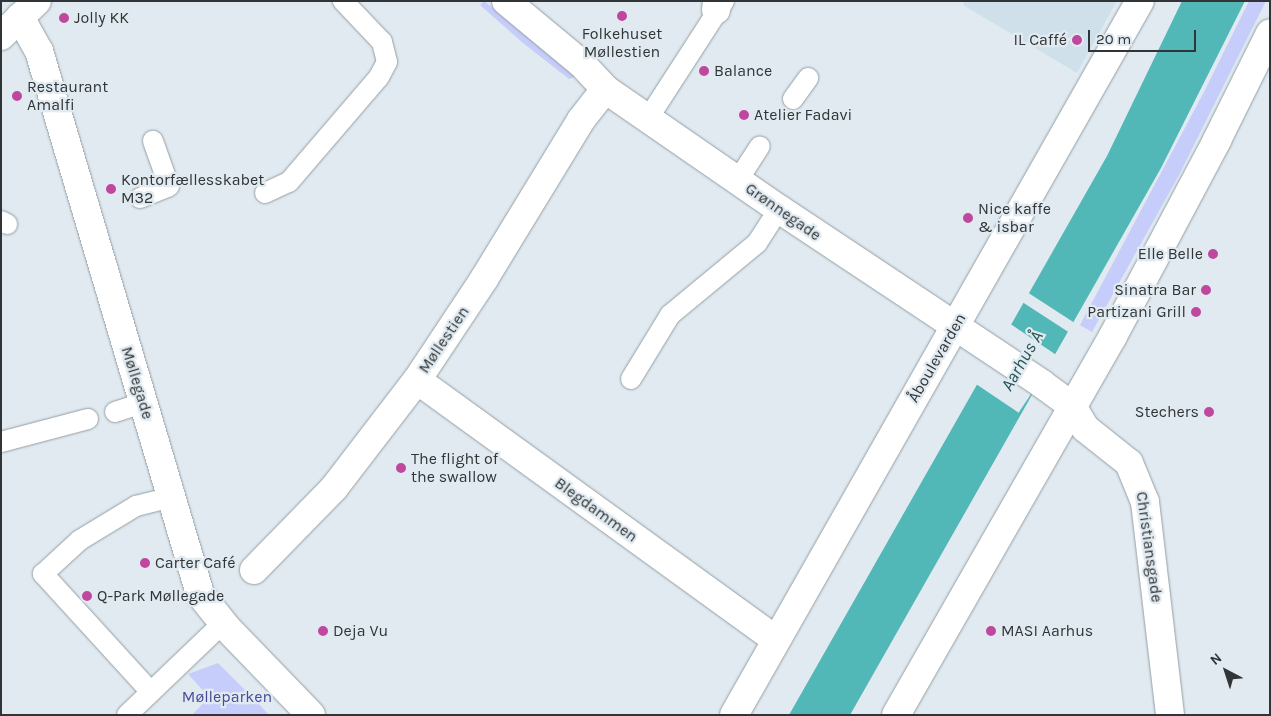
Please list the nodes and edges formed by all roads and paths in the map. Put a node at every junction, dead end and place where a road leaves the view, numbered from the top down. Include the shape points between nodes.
1 (343, 1) edge
2 (506, 1) edge
3 (1140, 1) edge
4 (719, 4) edge
5 (28, 9) edge
6 (1270, 33) edge
7 (1, 36) edge
8 (808, 78) dead end
9 (605, 89) junction
10 (793, 99) dead end
11 (648, 117) junction
12 (153, 142) dead end
13 (760, 146) dead end
14 (738, 180) junction
15 (265, 193) dead end
16 (140, 198) dead end
17 (779, 209) junction
18 (964, 333) junction
19 (631, 378) dead end
20 (417, 380) junction
21 (143, 403) junction
22 (1072, 406) junction
23 (116, 412) dead end
24 (88, 419) dead end
25 (1, 442) edge
26 (171, 497) junction
27 (254, 570) dead end
28 (223, 623) junction
29 (776, 640) junction
30 (150, 691) junction
31 (126, 715) edge
32 (311, 715) edge
33 (734, 715) edge
34 (896, 715) edge
35 (1170, 715) edge

1 - 15 lane via 382,42 387,62 379,77 289,182
2 - 9 street, Grønnegade via 582,64
3 - 18 street, Åboulevarden via 988,273
4 - 11 lane
5 - 7 street
5 - 21 street, Møllegade via 39,51 95,215
6 - 22 street via 1213,149
8 - 10 lane
9 - 11 street, Grønnegade
9 - 20 street, Møllestien via 581,120 484,279
11 - 14 street, Grønnegade
12 - 16 lane via 169,186
13 - 14 lane
14 - 17 street, Grønnegade
17 - 18 street, Grønnegade
17 - 19 lane via 757,243 670,315
18 - 22 street, Grønnegade
18 - 29 street, Åboulevarden
20 - 27 street, Møllestien via 334,488
20 - 29 street, Blegdammen
21 - 23 lane
21 - 26 street, Møllegade
22 - 34 street
22 - 35 street, Christiansgade via 1085,428 1129,463 1142,488
24 - 25 lane
26 - 28 street, Møllegade via 200,594
26 - 30 lane via 136,506 80,540 43,574
28 - 30 lane
28 - 32 street, Møllegade
29 - 33 street, Åboulevarden
30 - 31 lane

